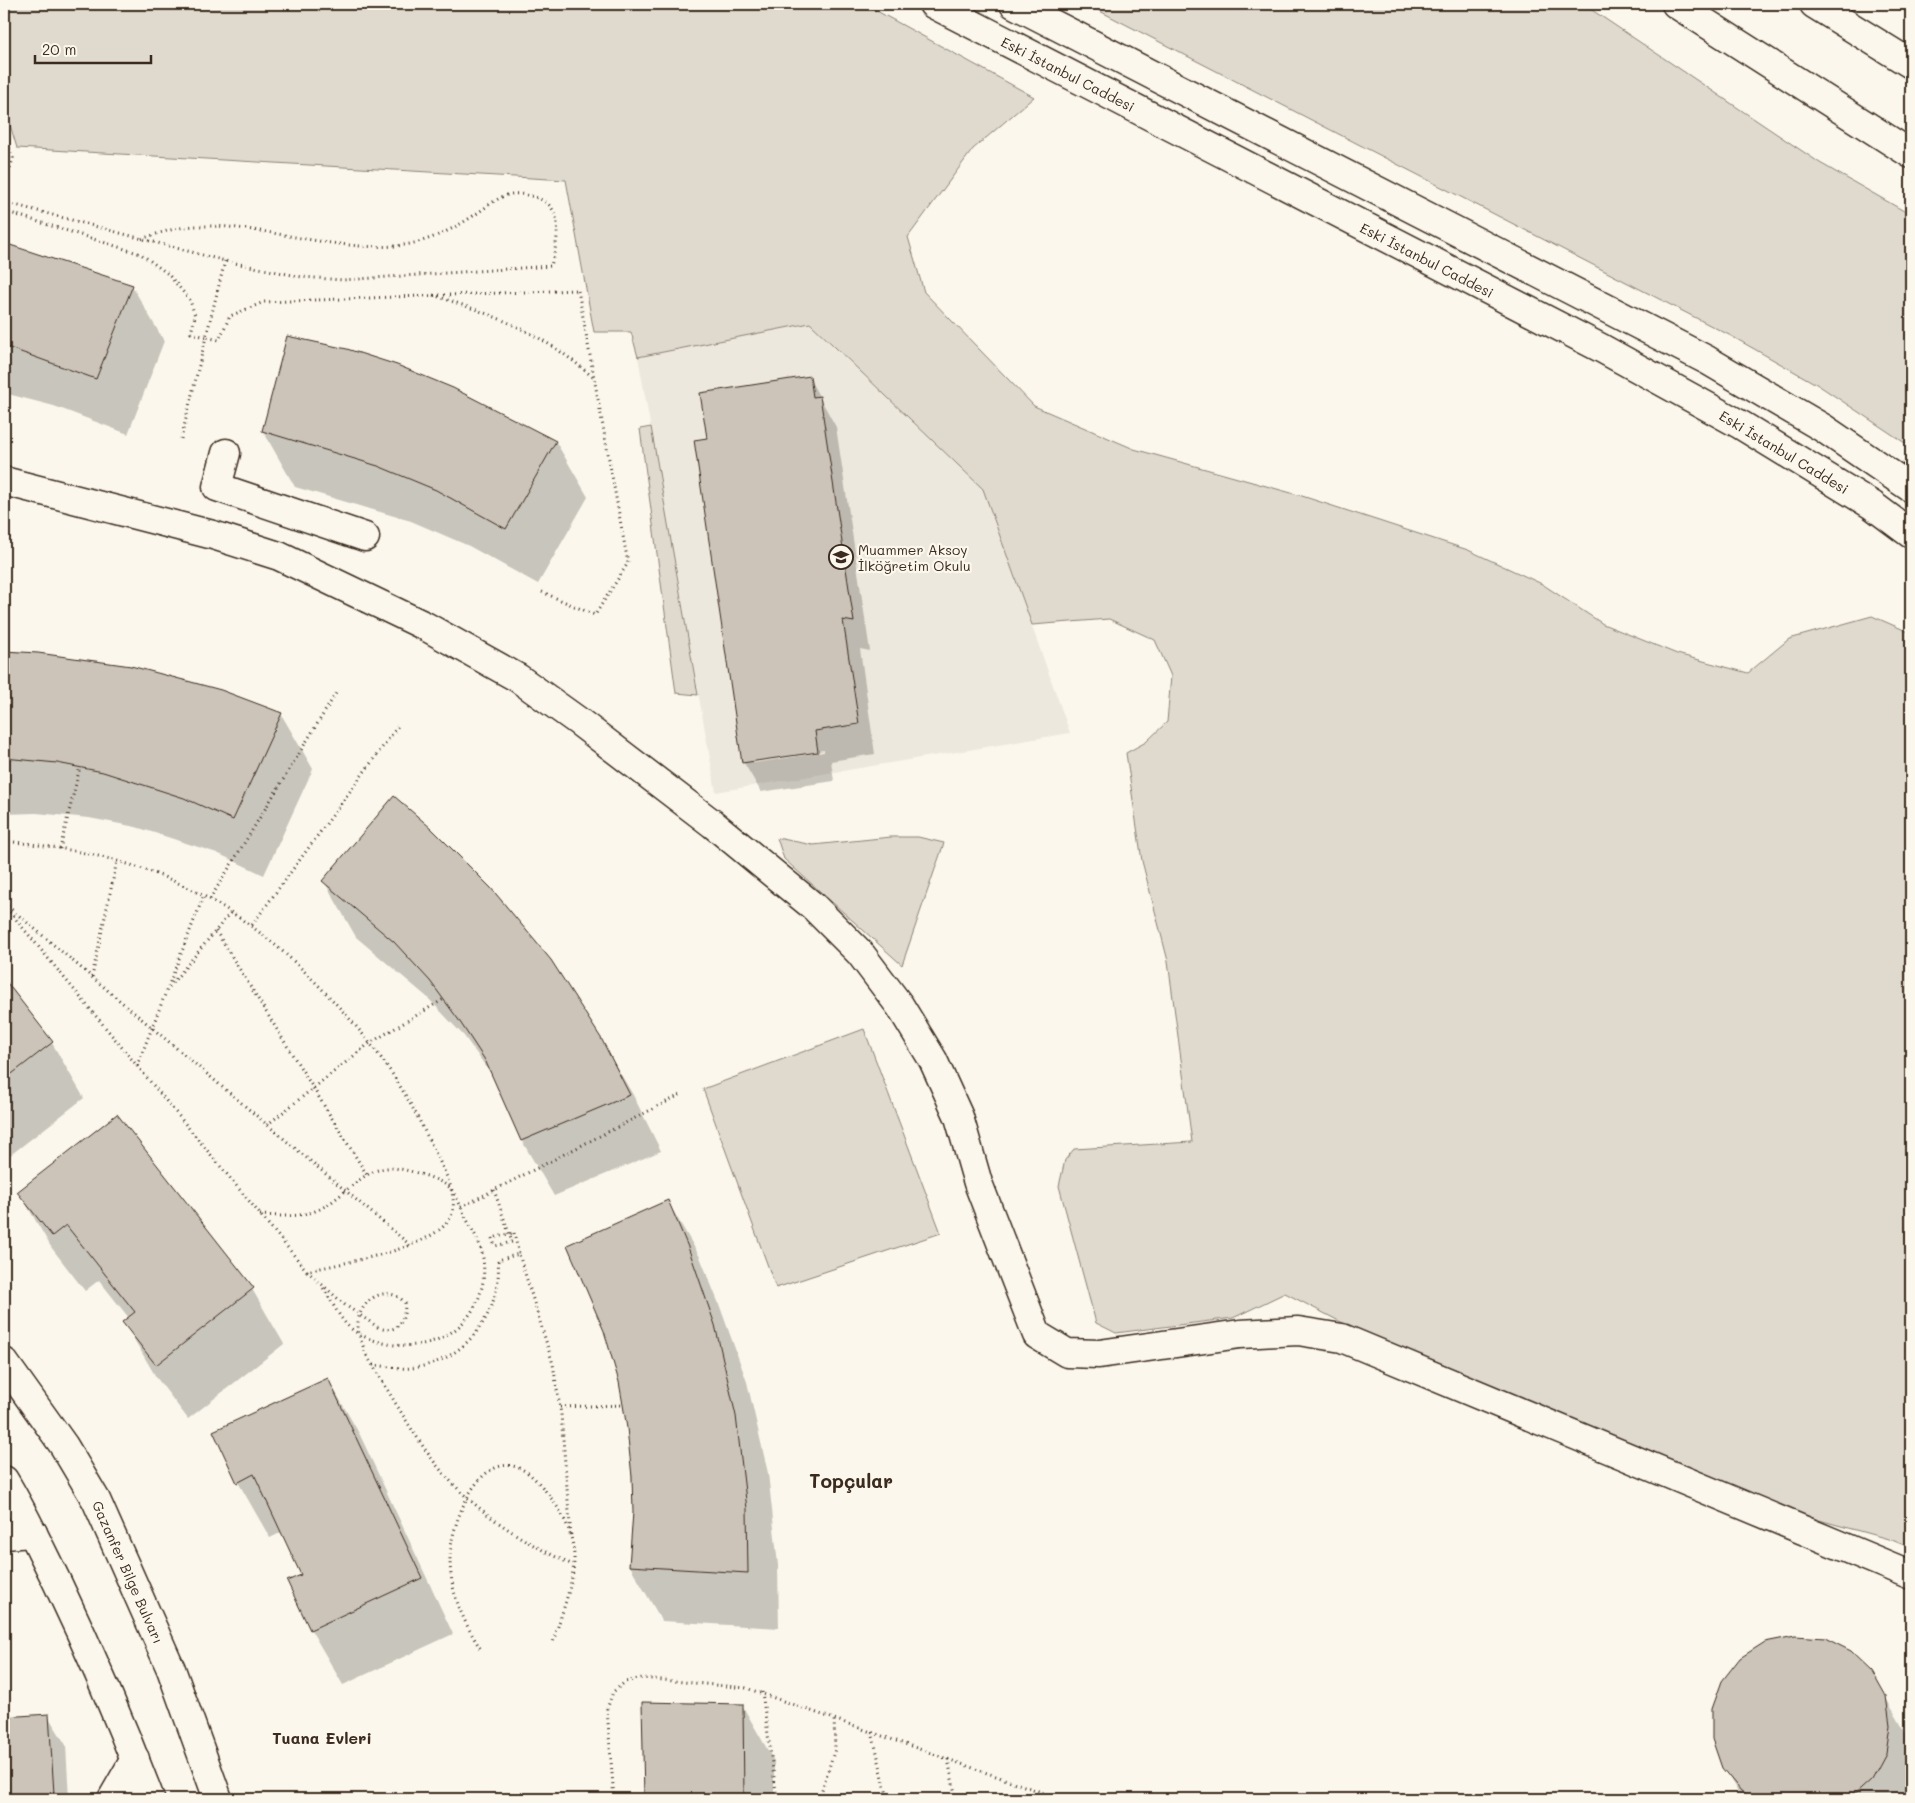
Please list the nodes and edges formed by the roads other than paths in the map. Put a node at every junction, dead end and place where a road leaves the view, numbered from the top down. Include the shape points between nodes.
1 (933, 4) edge
2 (1014, 4) edge
3 (1676, 4) edge
4 (1814, 4) edge
5 (1911, 64) edge
6 (1911, 154) edge
7 (226, 453) dead end
8 (4, 481) edge
9 (1911, 488) edge
10 (1911, 534) edge
11 (365, 537) dead end
12 (4, 1362) edge
13 (4, 1480) edge
14 (33, 1533) junction
15 (4, 1536) edge
16 (1911, 1575) edge
17 (135, 1759) junction
18 (112, 1799) edge
19 (150, 1799) edge
20 (218, 1799) edge

1 - 10 main road, Eski İstanbul Caddesi via 1636,367 1741,425 1872,505
2 - 9 main road via 1707,360 1823,428
3 - 6 main road
4 - 5 main road
7 - 11 main road via 217,488
8 - 16 main road via 212,535 279,556 425,626 518,678 578,721 807,901 860,953 900,1006 933,1060 960,1117 978,1183 1037,1335 1066,1353 1099,1354 1240,1334 1298,1331 1342,1338
12 - 20 main road, Gazanfer Bilge Bulvarı via 64,1446 96,1500 171,1669
13 - 14 main road
14 - 15 main road
14 - 17 main road via 76,1620
17 - 18 main road
17 - 19 main road

